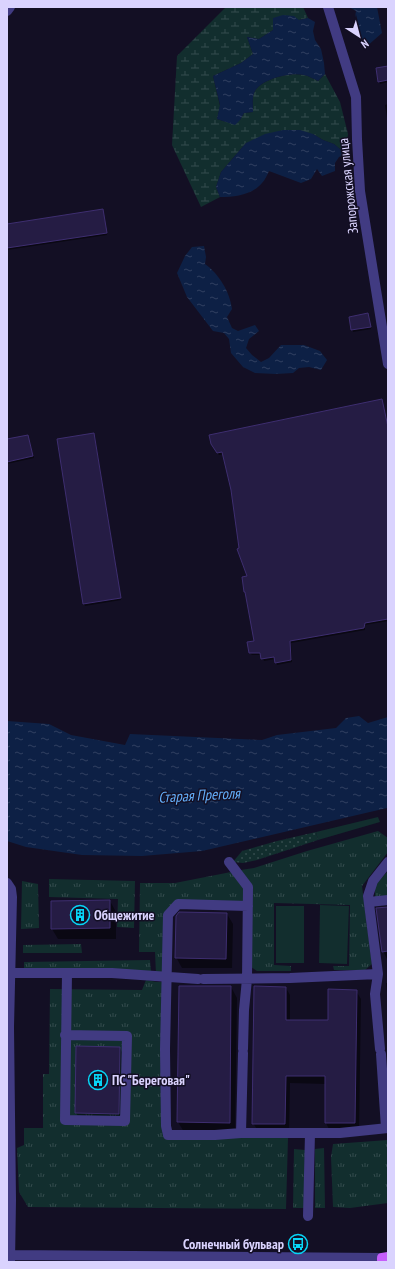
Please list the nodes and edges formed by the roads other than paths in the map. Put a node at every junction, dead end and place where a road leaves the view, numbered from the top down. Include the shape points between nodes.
1 (10, 7) edge
2 (328, 7) edge
3 (7, 11) edge
4 (388, 362) edge
5 (229, 862) dead end
6 (388, 862) edge
7 (7, 883) edge
8 (388, 900) edge
9 (369, 902) junction
10 (248, 906) junction
11 (10, 972) junction
12 (67, 973) junction
13 (378, 974) junction
14 (168, 977) junction
15 (247, 979) junction
16 (65, 1035) junction
17 (8, 1095) edge
18 (387, 1128) edge
19 (241, 1133) junction
20 (310, 1133) junction
21 (308, 1216) dead end
22 (10, 1259) edge
23 (384, 1259) edge

1 - 3 street
2 - 4 street, Запорожская улица via 356,97 360,191
5 - 10 street via 248,887
6 - 9 street via 374,881 368,896
7 - 11 street via 12,897
8 - 9 street
9 - 13 street
10 - 14 street via 178,904 168,915
10 - 15 street
11 - 12 street
11 - 17 street
12 - 14 street
12 - 16 street
13 - 15 street
13 - 18 street via 375,994
14 - 15 street
14 - 19 street via 165,1049 168,1135
15 - 19 street
16 - 16 street via 65,1120 125,1120 127,1036
17 - 22 street
18 - 20 street
19 - 20 street
20 - 21 street
22 - 23 street

